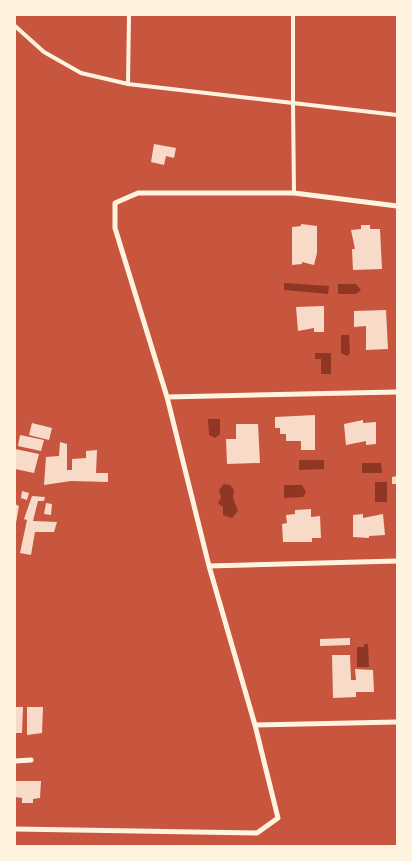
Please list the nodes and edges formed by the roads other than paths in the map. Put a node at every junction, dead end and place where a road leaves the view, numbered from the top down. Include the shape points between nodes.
1 (129, 15) edge
2 (293, 15) edge
3 (15, 26) edge
4 (128, 84) junction
5 (293, 103) junction
6 (397, 115) edge
7 (294, 193) junction
8 (397, 206) edge
9 (397, 392) edge
10 (167, 397) junction
11 (397, 561) edge
12 (209, 566) junction
13 (397, 722) edge
14 (255, 725) junction
15 (31, 760) dead end
16 (15, 761) edge
17 (15, 829) edge

1 - 4 lane
2 - 5 lane
3 - 4 lane via 44,52 81,72
4 - 5 lane
5 - 6 lane
5 - 7 lane
7 - 8 street
7 - 10 street via 138,193 115,203 115,228
9 - 10 street
10 - 12 street
11 - 12 street
12 - 14 street
13 - 14 street
14 - 17 street via 278,818 257,834
15 - 16 street

